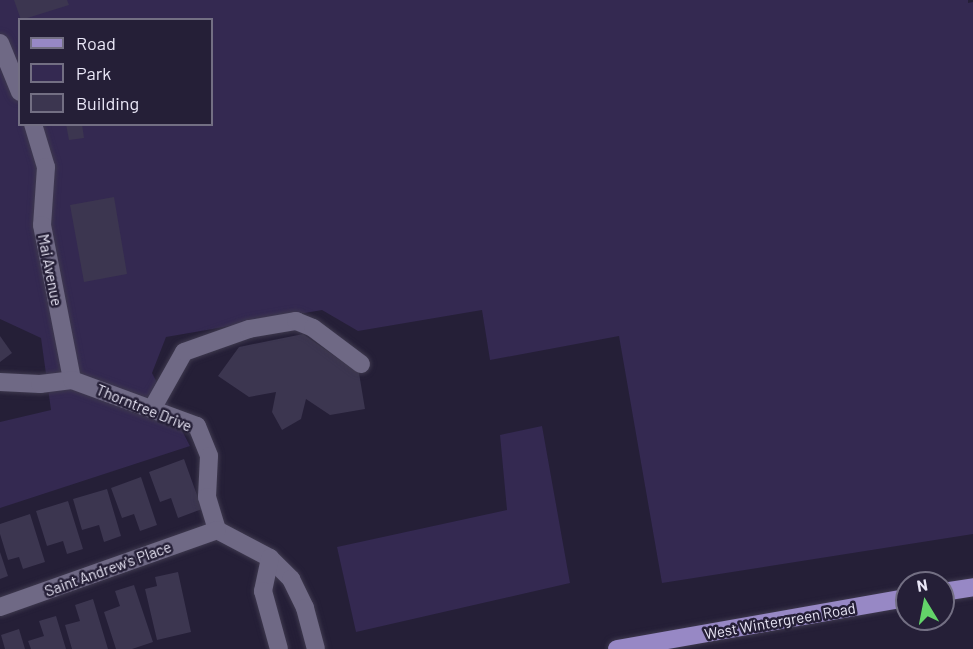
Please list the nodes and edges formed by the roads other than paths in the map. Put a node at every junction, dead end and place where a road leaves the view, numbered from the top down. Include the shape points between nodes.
1 (0, 43) edge
2 (18, 87) edge
3 (34, 126) edge
4 (361, 364) dead end
5 (72, 380) junction
6 (0, 382) edge
7 (152, 409) junction
8 (217, 530) junction
9 (270, 558) junction
10 (973, 587) edge
11 (955, 590) edge
12 (895, 600) edge
13 (0, 607) edge
14 (279, 649) edge
15 (316, 649) edge
16 (617, 649) edge

1 - 2 street
3 - 5 street, Mai Avenue via 46,167 42,225
4 - 7 street via 313,328 296,321 249,329 184,352
5 - 6 street, Thorntree Drive via 40,384
5 - 7 street, Thorntree Drive
7 - 8 street, Thorntree Drive via 197,426 209,456 207,497
8 - 9 street
8 - 13 street, Saint Andrew's Place
9 - 14 street via 263,591
9 - 15 street via 291,579 305,608
10 - 11 main road
12 - 16 main road, West Wintergreen Road

